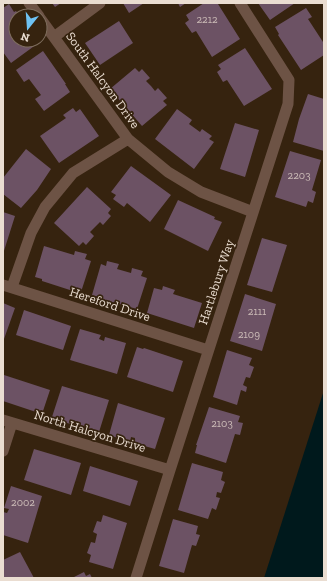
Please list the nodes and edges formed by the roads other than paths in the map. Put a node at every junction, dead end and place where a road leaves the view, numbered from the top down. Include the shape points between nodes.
1 (100, 3) edge
2 (240, 3) edge
3 (48, 29) edge
4 (54, 37) junction
5 (128, 139) junction
6 (253, 212) junction
7 (7, 286) edge
8 (208, 350) junction
9 (7, 421) edge
10 (3, 451) edge
11 (170, 470) junction
12 (136, 578) edge

1 - 4 street
2 - 6 street, Hartlebury Way via 289,80 288,104
3 - 4 street, South Halcyon Drive
4 - 5 street, South Halcyon Drive
5 - 6 street, South Halcyon Drive via 168,172 201,192
5 - 7 street via 73,173 45,207
6 - 8 street, Hartlebury Way
7 - 8 street, Hereford Drive
8 - 11 street, Hartlebury Way
9 - 10 street
9 - 11 street, North Halcyon Drive
11 - 12 street, Hartlebury Way

